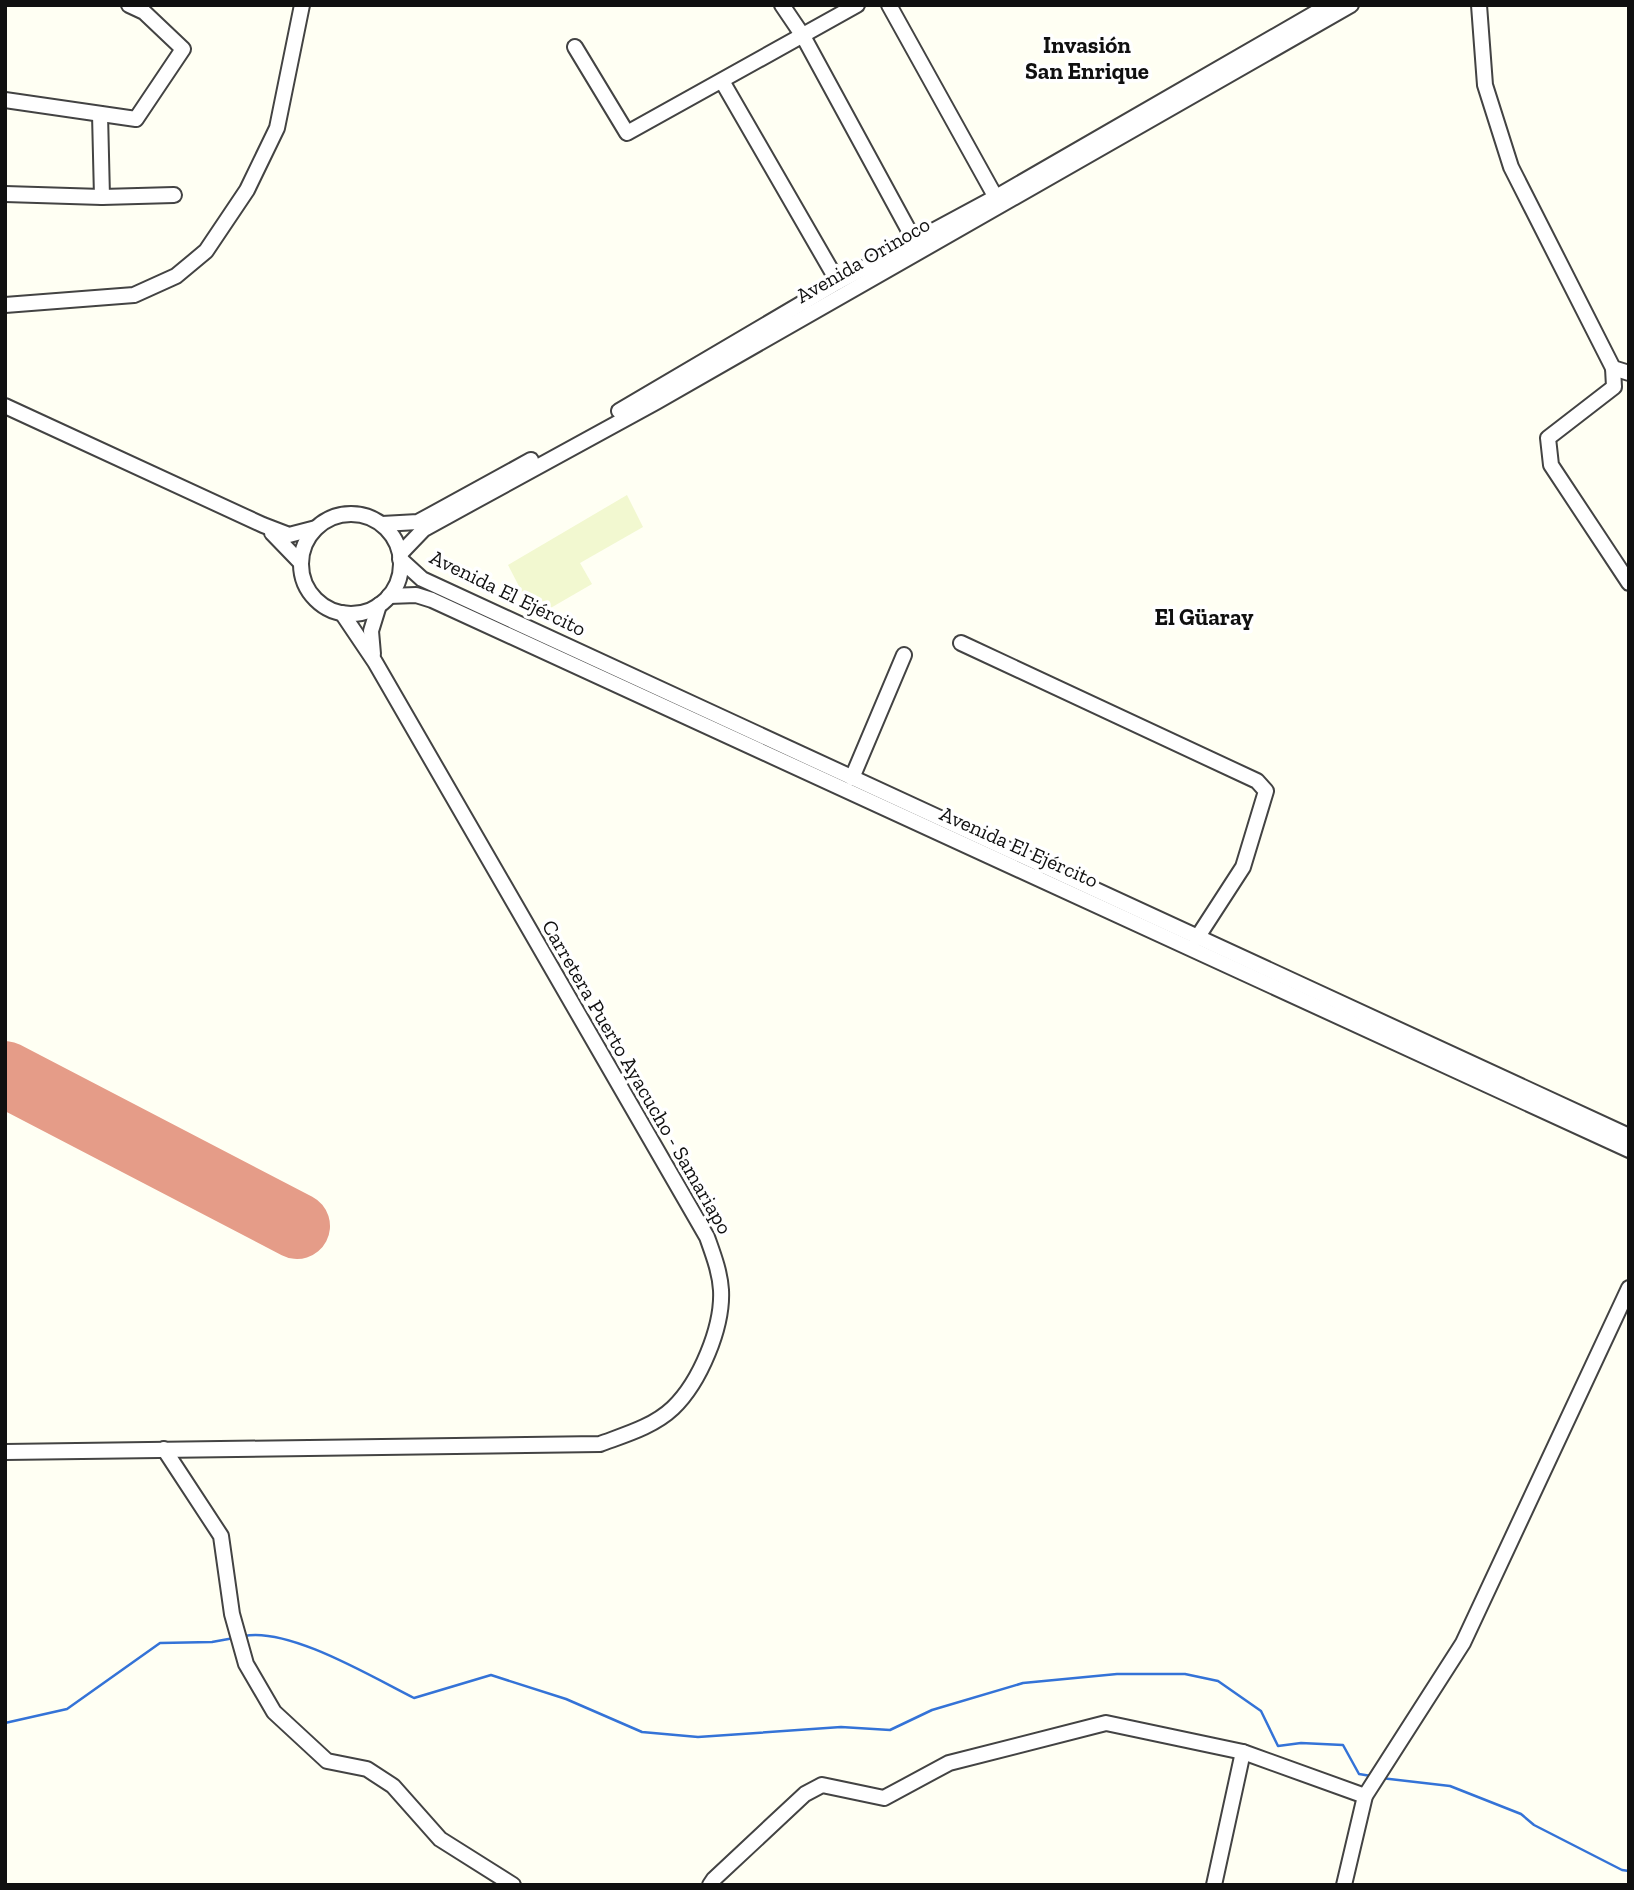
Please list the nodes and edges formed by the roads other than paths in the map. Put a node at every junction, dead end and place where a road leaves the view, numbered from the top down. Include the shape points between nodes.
1 (129, 5) edge
2 (302, 5) edge
3 (782, 5) edge
4 (857, 5) edge
5 (889, 5) edge
6 (1329, 5) edge
7 (1351, 5) edge
8 (1479, 5) edge
9 (803, 36) junction
10 (575, 47) dead end
11 (722, 81) junction
12 (5, 100) edge
13 (100, 114) junction
14 (5, 194) edge
15 (174, 195) dead end
16 (102, 197) junction
17 (998, 202) junction
18 (914, 240) junction
19 (838, 282) junction
20 (5, 305) edge
21 (1613, 369) junction
22 (1629, 373) edge
23 (5, 406) edge
24 (382, 524) junction
25 (263, 525) junction
26 (316, 528) junction
27 (400, 557) junction
28 (301, 563) junction
29 (1629, 583) edge
30 (384, 600) junction
31 (342, 613) junction
32 (961, 643) dead end
33 (904, 655) dead end
34 (375, 662) junction
35 (852, 778) junction
36 (1197, 938) junction
37 (1629, 1136) edge
38 (1629, 1150) edge
39 (1629, 1288) edge
40 (164, 1449) junction
41 (5, 1452) edge
42 (1242, 1752) junction
43 (1365, 1796) junction
44 (513, 1885) edge
45 (710, 1885) edge
46 (1214, 1885) edge
47 (1344, 1885) edge

1 - 13 street via 144,12 183,49 136,119
2 - 20 street via 277,128 247,190 206,251 176,276 134,295
3 - 9 street
4 - 9 street
5 - 17 street
6 - 17 street, Avenida Orinoco
7 - 17 street, Avenida Orinoco
8 - 21 street via 1486,85 1511,167
9 - 11 street
9 - 18 street
10 - 11 street via 627,133
11 - 19 street
12 - 13 street
13 - 16 street
14 - 16 street
15 - 16 street
17 - 18 street, Avenida Orinoco
17 - 27 street, Avenida Orinoco via 656,402 424,529
18 - 19 street, Avenida Orinoco
19 - 24 street, Avenida Orinoco via 714,357 418,522
21 - 22 street
21 - 29 street via 1614,387 1548,438 1551,465
23 - 25 street
24 - 26 street via 356,514 335,517
24 - 27 street via 394,538
25 - 26 street via 289,535
25 - 28 street
26 - 28 street via 305,544
27 - 30 street via 398,579
27 - 35 street, Avenida El Ejército via 422,579
28 - 31 street via 313,596
30 - 31 street via 368,611
30 - 34 street, Carretera Puerto Ayacucho - Samariapo via 370,640
30 - 38 street, Avenida El Ejército via 416,595 443,605
31 - 34 street, Carretera Puerto Ayacucho - Samariapo
32 - 36 street via 1256,781 1266,791 1243,867
33 - 35 street
34 - 40 street, Carretera Puerto Ayacucho - Samariapo via 707,1237 721,1291 710,1352 672,1409 638,1430 600,1444
35 - 36 street, Avenida El Ejército
36 - 37 street, Avenida El Ejército
39 - 43 street via 1463,1643
40 - 41 street, Carretera Puerto Ayacucho - Samariapo
40 - 44 street via 221,1535 232,1614 246,1664 274,1712 327,1761 367,1769 393,1786 440,1839
42 - 43 street
42 - 45 street via 1106,1723 948,1763 884,1798 822,1786 805,1794
42 - 46 street
43 - 47 street

